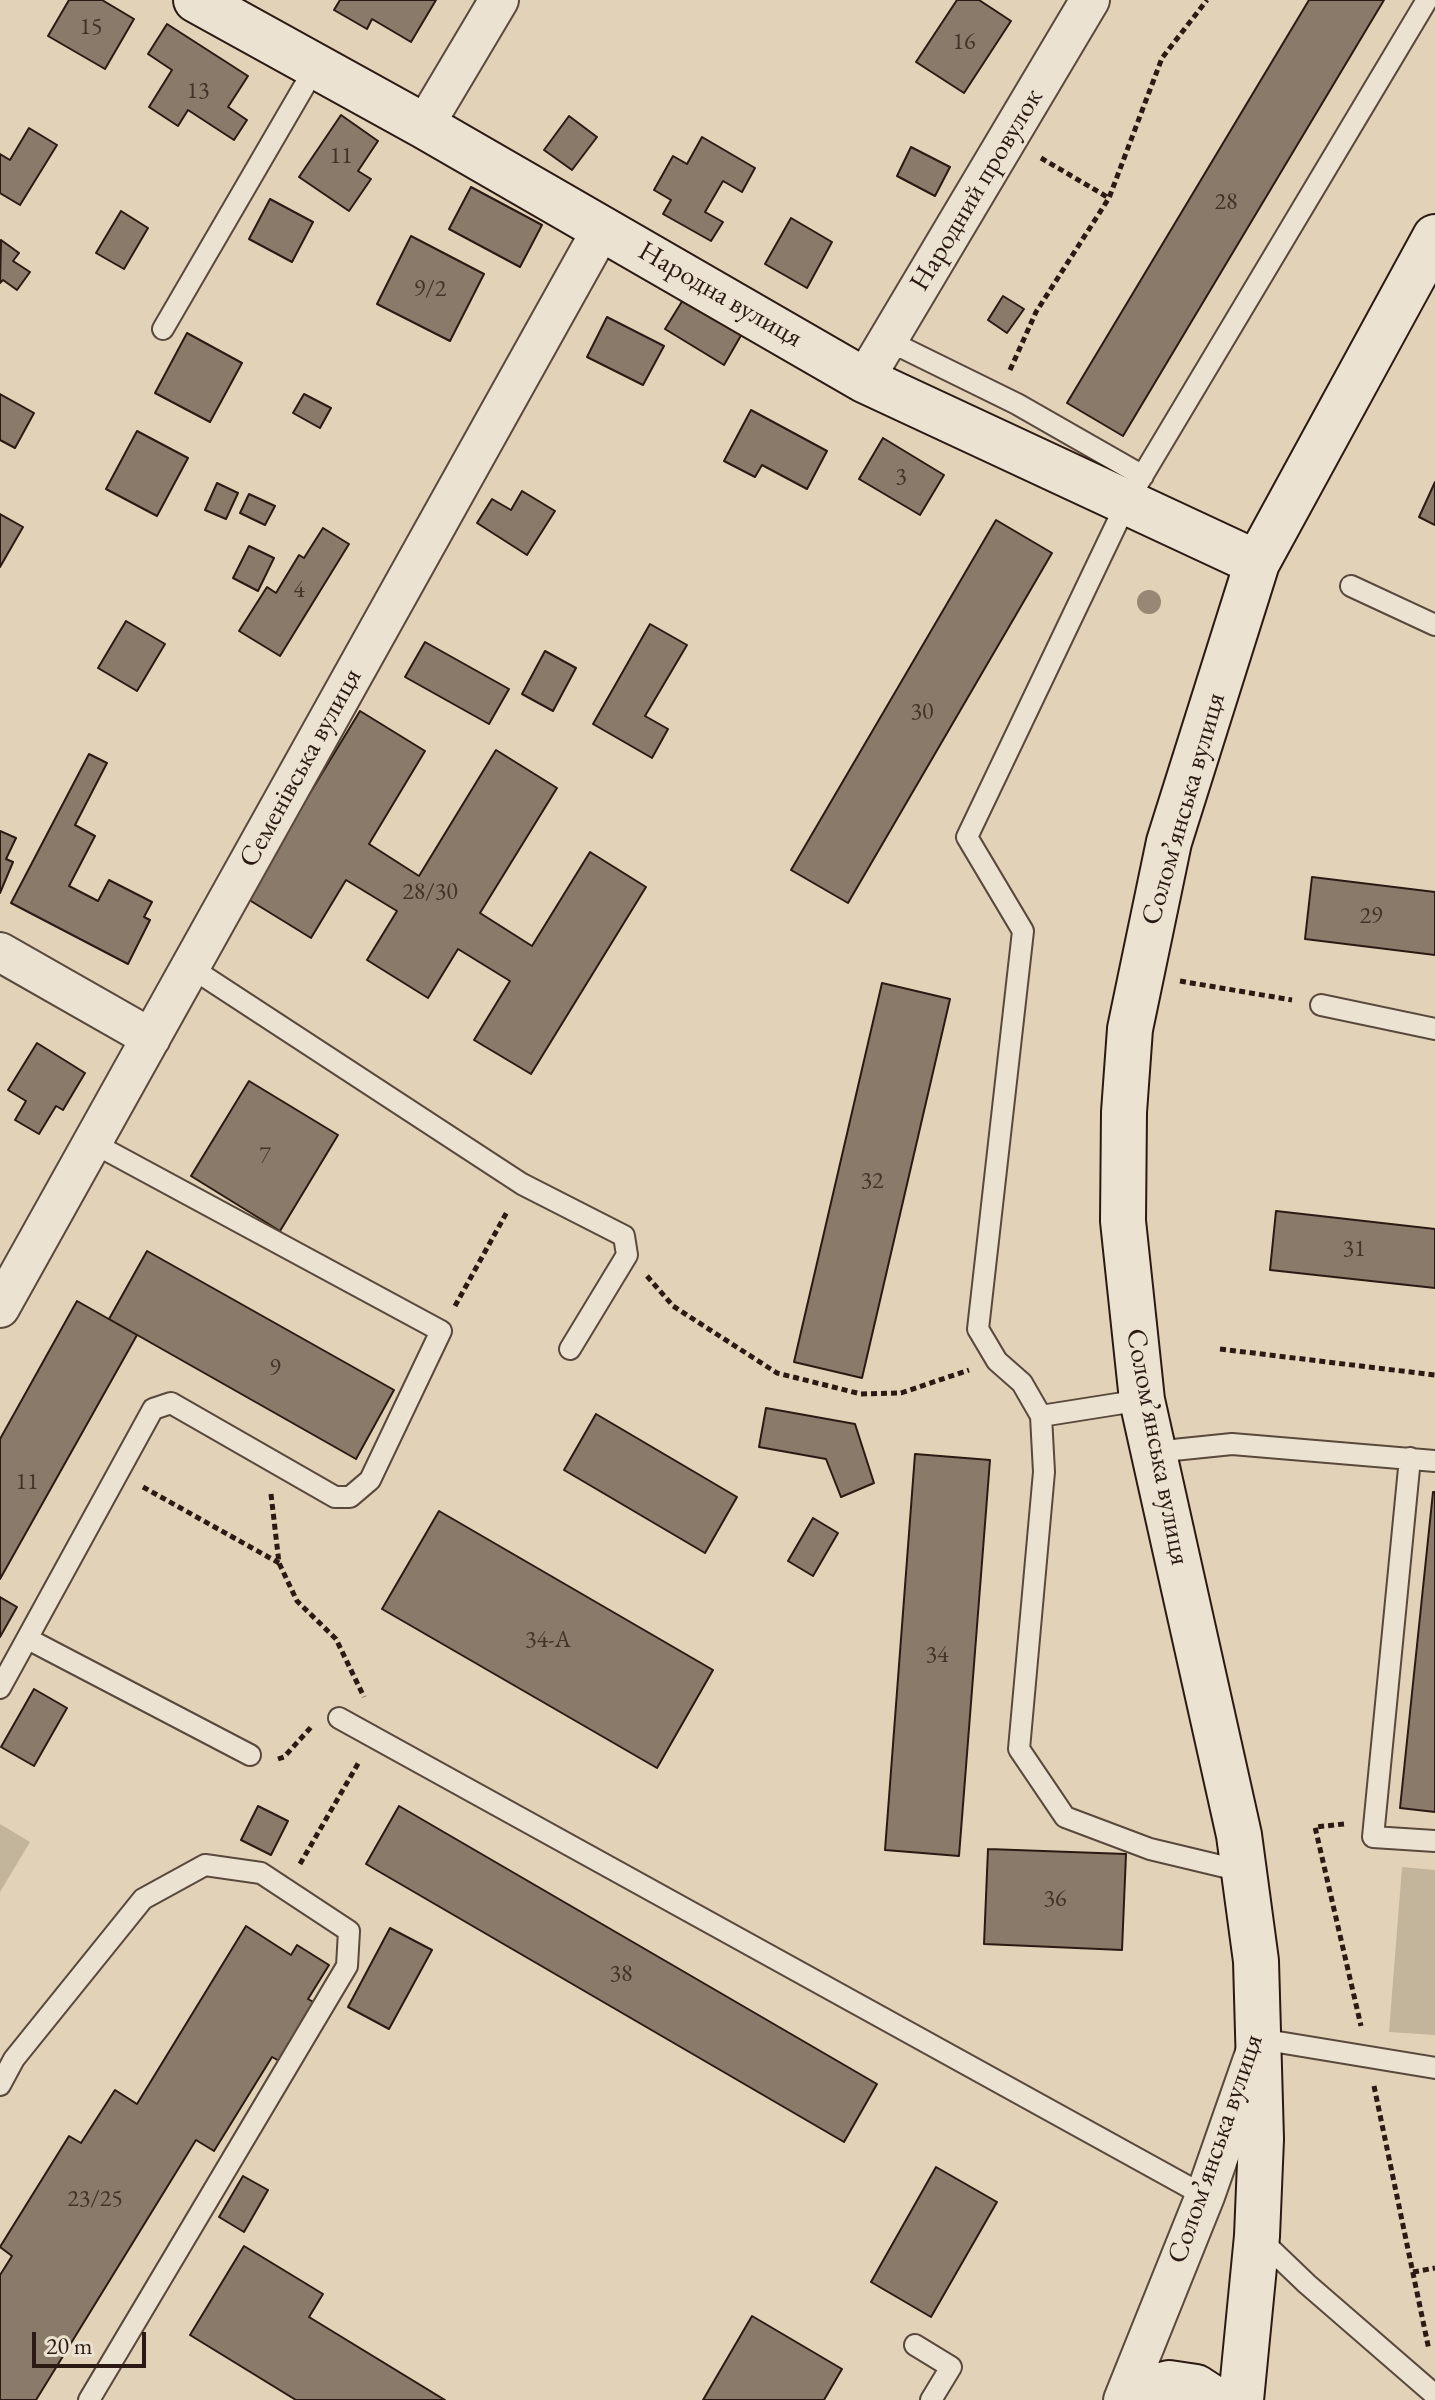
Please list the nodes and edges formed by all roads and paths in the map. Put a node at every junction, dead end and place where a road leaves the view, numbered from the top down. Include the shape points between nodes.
1 (196, 0) edge
2 (499, 0) edge
3 (1090, 0) edge
4 (1207, 0) edge
5 (1427, 0) edge
6 (316, 66) junction
7 (424, 126) junction
8 (1007, 139) junction
9 (1109, 198) junction
10 (603, 227) junction
11 (1435, 237) edge
12 (163, 329) dead end
13 (874, 364) junction
14 (999, 395) junction
15 (1136, 488) junction
16 (1257, 563) junction
17 (1351, 586) dead end
18 (1435, 625) edge
19 (0, 952) edge
20 (190, 967) junction
21 (1140, 973) junction
22 (1321, 1005) joint
23 (1435, 1029) edge
24 (151, 1038) junction
25 (93, 1143) junction
26 (522, 1184) junction
27 (627, 1255) junction
28 (0, 1308) edge
29 (441, 1331) junction
30 (570, 1349) dead end
31 (1220, 1349) dead end
32 (997, 1361) junction
33 (1435, 1375) edge
34 (1142, 1400) junction
35 (1041, 1416) junction
36 (1154, 1452) junction
37 (267, 1457) junction
38 (1410, 1458) junction
39 (1435, 1461) edge
40 (117, 1473) junction
41 (279, 1563) junction
42 (28, 1639) junction
43 (0, 1688) edge
44 (339, 1718) joint
45 (373, 1737) junction
46 (250, 1755) joint
47 (1315, 1827) dead end
48 (1435, 1841) edge
49 (1246, 1872) junction
50 (287, 1890) junction
51 (1260, 2039) junction
52 (1368, 2057) junction
53 (1435, 2068) edge
54 (0, 2085) edge
55 (1205, 2196) junction
56 (1257, 2236) junction
57 (1435, 2268) edge
58 (1413, 2272) junction
59 (915, 2345) dead end
60 (1432, 2364) dead end
61 (1435, 2395) edge
62 (89, 2400) edge
63 (931, 2400) edge
64 (1123, 2400) edge
65 (1133, 2400) edge
66 (1216, 2400) edge
67 (1241, 2400) edge

1 - 6 main road, Народна вулиця
2 - 7 street
3 - 8 street, Народний провулок
4 - 9 path via 1162,58
5 - 15 lane
6 - 7 main road, Народна вулиця
6 - 12 lane
7 - 10 main road, Народна вулиця
8 - 9 path
8 - 13 street, Народний провулок
9 - 14 path via 1036,312
10 - 13 main road, Народна вулиця
10 - 20 street, Семенівська вулиця
11 - 16 main road, Соломʼянська вулиця
13 - 14 lane via 903,348
13 - 15 main road, Народна вулиця
14 - 15 lane
15 - 16 main road, Народна вулиця
15 - 32 lane via 967,837 1023,931 978,1329
16 - 21 main road, Соломʼянська вулиця via 1169,842
17 - 18 lane
19 - 24 street
20 - 24 street, Семенівська вулиця
20 - 26 lane
21 - 22 path
21 - 34 main road, Соломʼянська вулиця via 1124,1112 1123,1221
22 - 23 lane
24 - 25 street, Семенівська вулиця
25 - 28 street, Семенівська вулиця
25 - 29 lane
26 - 27 lane via 624,1236
26 - 29 path
27 - 30 lane
27 - 32 path via 673,1306 777,1373 861,1394 901,1393
29 - 37 lane via 370,1480 357,1492 335,1497
31 - 33 path
32 - 35 lane via 1022,1383
34 - 35 lane
34 - 36 main road, Соломʼянська вулиця
35 - 49 lane via 1044,1472 1019,1749 1065,1817 1150,1849
36 - 38 lane via 1232,1444
36 - 49 main road, Соломʼянська вулиця
37 - 40 lane via 178,1407 161,1404 153,1409
37 - 41 path
38 - 39 lane
38 - 48 lane via 1373,1837
40 - 41 path
40 - 42 lane
41 - 45 path via 297,1601 336,1639 367,1704
42 - 43 lane
42 - 46 lane
44 - 45 lane
44 - 46 path via 320,1718 284,1757 269,1761
45 - 50 path
45 - 55 lane
47 - 52 path
49 - 51 main road, Соломʼянська вулиця
50 - 54 lane via 261,1873 205,1865 143,1899 14,2059
50 - 62 lane via 349,1931 347,1966
51 - 52 lane
51 - 55 street, Соломʼянська вулиця
51 - 56 main road
52 - 53 lane
52 - 58 path
55 - 64 street, Соломʼянська вулиця
56 - 61 lane
56 - 67 main road
57 - 58 path
58 - 60 path
59 - 63 lane via 951,2367
65 - 66 main road via 1146,2389 1169,2383 1196,2387

